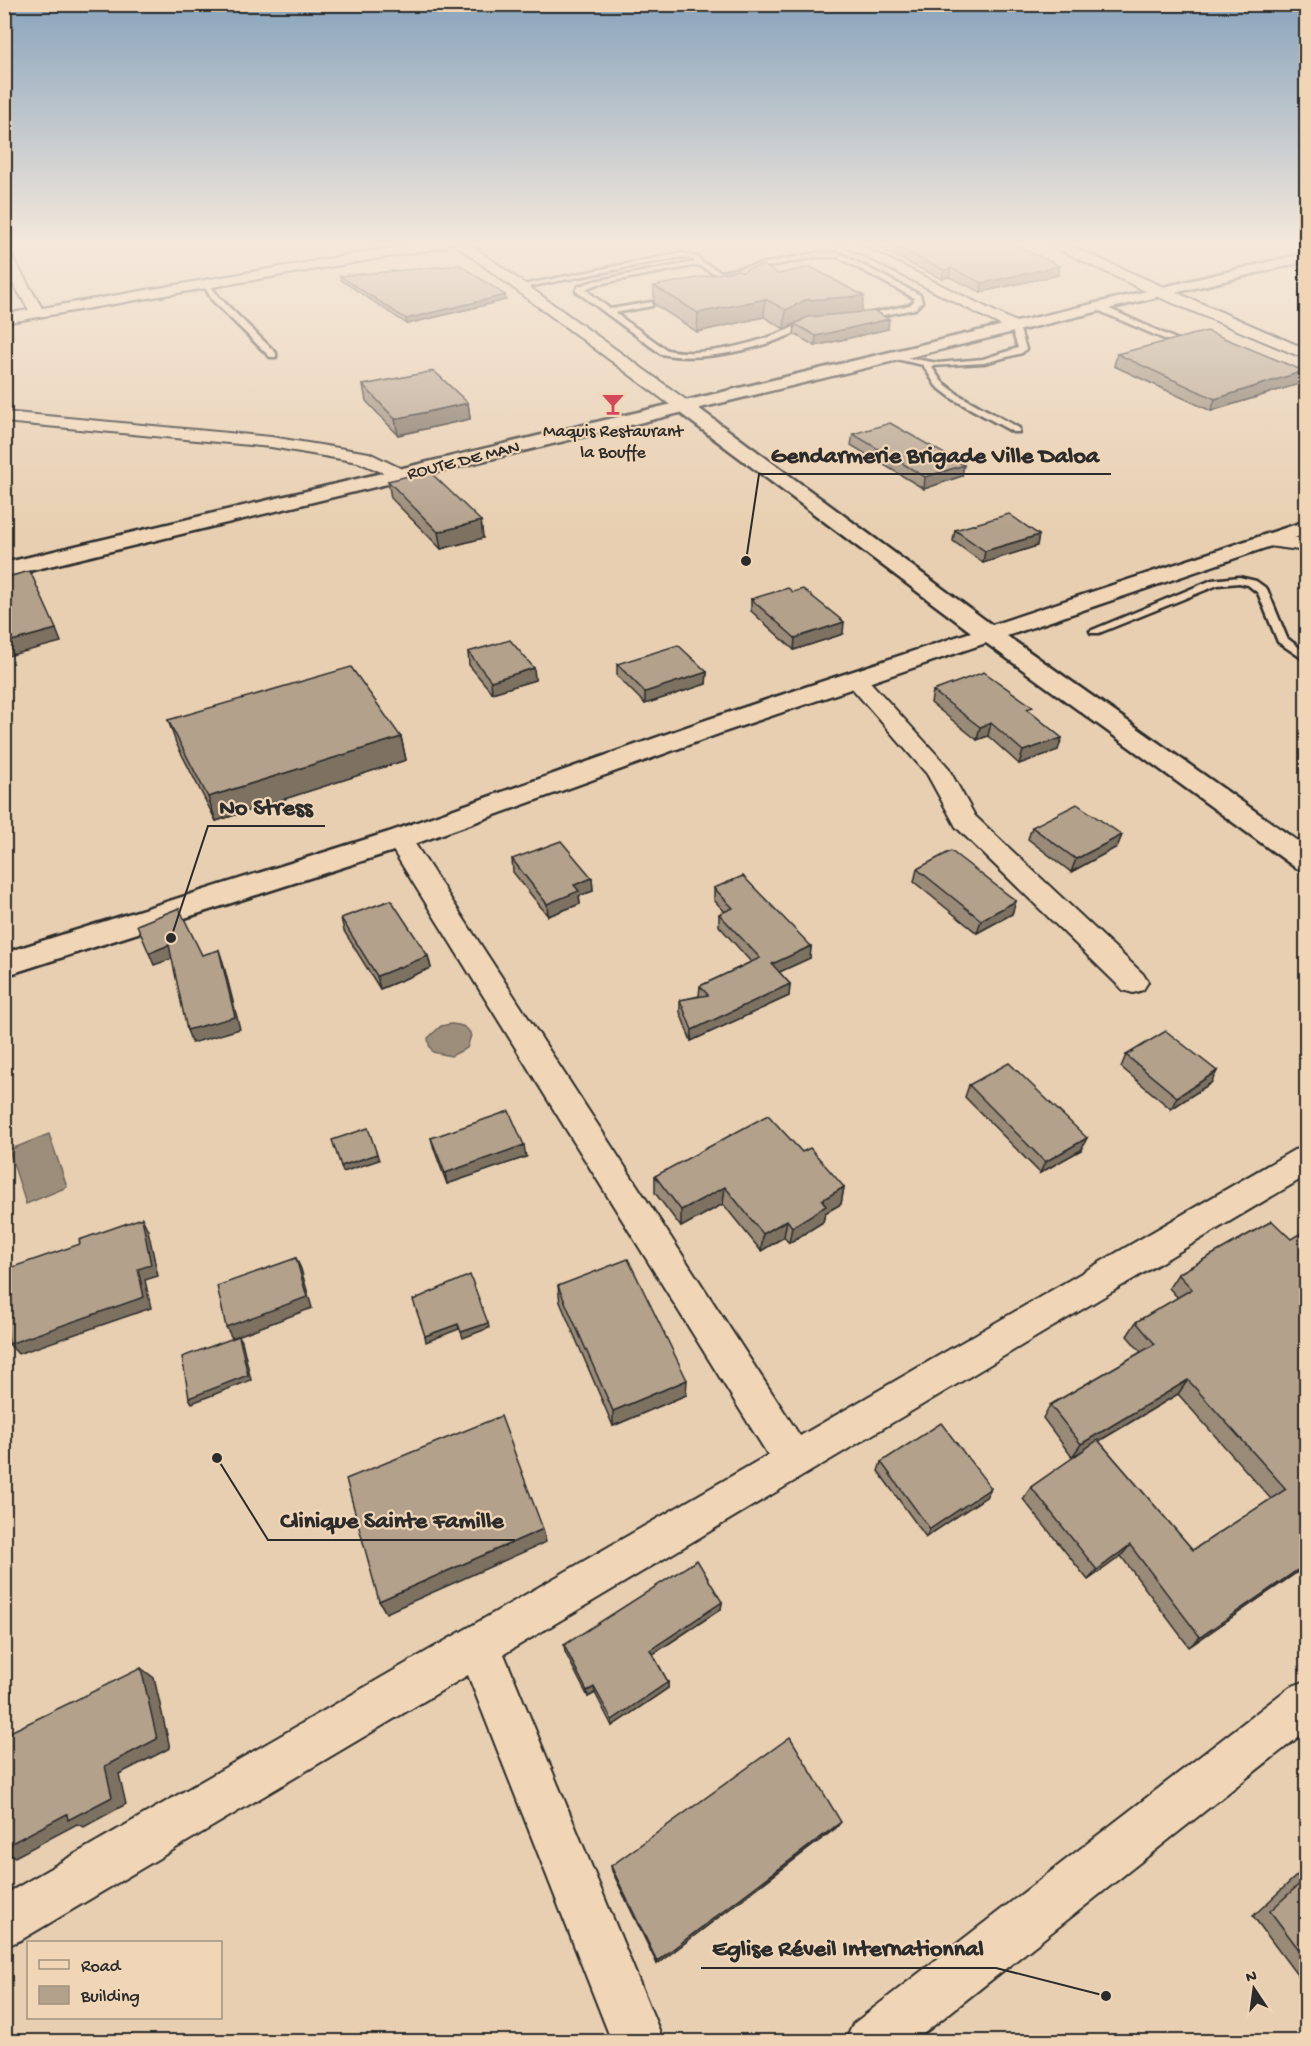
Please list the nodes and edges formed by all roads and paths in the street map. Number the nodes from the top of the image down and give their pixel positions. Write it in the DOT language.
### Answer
graph roads {
  1 [pos="256,338"];
  2 [pos="590,338"];
  3 [pos="645,338"];
  4 [pos="772,338"];
  5 [pos="968,338"];
  6 [pos="1019,338"];
  7 [pos="1170,338"];
  8 [pos="1269,338"];
  9 [pos="1174,340"];
  10 [pos="1306,354"];
  11 [pos="273,355"];
  12 [pos="891,357"];
  13 [pos="926,364"];
  14 [pos="683,406"];
  15 [pos="4,417"];
  16 [pos="1016,430"];
  17 [pos="400,475"];
  18 [pos="1306,527"];
  19 [pos="1269,541"];
  20 [pos="1306,545"];
  21 [pos="4,570"];
  22 [pos="1095,631"];
  23 [pos="989,634"];
  24 [pos="1306,658"];
  25 [pos="855,679"];
  26 [pos="399,839"];
  27 [pos="1306,861"];
  28 [pos="4,965"];
  29 [pos="1133,982"];
  30 [pos="1306,1160"];
  31 [pos="794,1461"];
  32 [pos="479,1646"];
  33 [pos="1306,1703"];
  34 [pos="4,1923"];
  35 [pos="638,2042"];
  36 [pos="871,2042"];
  1 -- 11 [label="lane"];
  2 -- 14 [label="street"];
  3 -- 4 [label="lane"];
  5 -- 12 [label="main road, ROUTE DE MAN"];
  6 -- 13 [label="lane"];
  7 -- 9 [label="lane"];
  8 -- 10 [label="street"];
  12 -- 13 [label="lane"];
  12 -- 14 [label="main road, ROUTE DE MAN"];
  13 -- 16 [label="lane"];
  14 -- 17 [label="main road, ROUTE DE MAN"];
  14 -- 23 [label="main road"];
  15 -- 17 [label="street"];
  17 -- 21 [label="main road, ROUTE DE MAN"];
  18 -- 19 [label="main road"];
  19 -- 20 [label="street"];
  19 -- 23 [label="main road"];
  22 -- 24 [label="lane"];
  23 -- 25 [label="main road"];
  23 -- 27 [label="main road"];
  25 -- 26 [label="main road"];
  25 -- 29 [label="street"];
  26 -- 28 [label="main road"];
  26 -- 31 [label="street"];
  30 -- 31 [label="street"];
  31 -- 32 [label="street"];
  32 -- 34 [label="street"];
  32 -- 35 [label="street"];
  33 -- 36 [label="street"];
}
